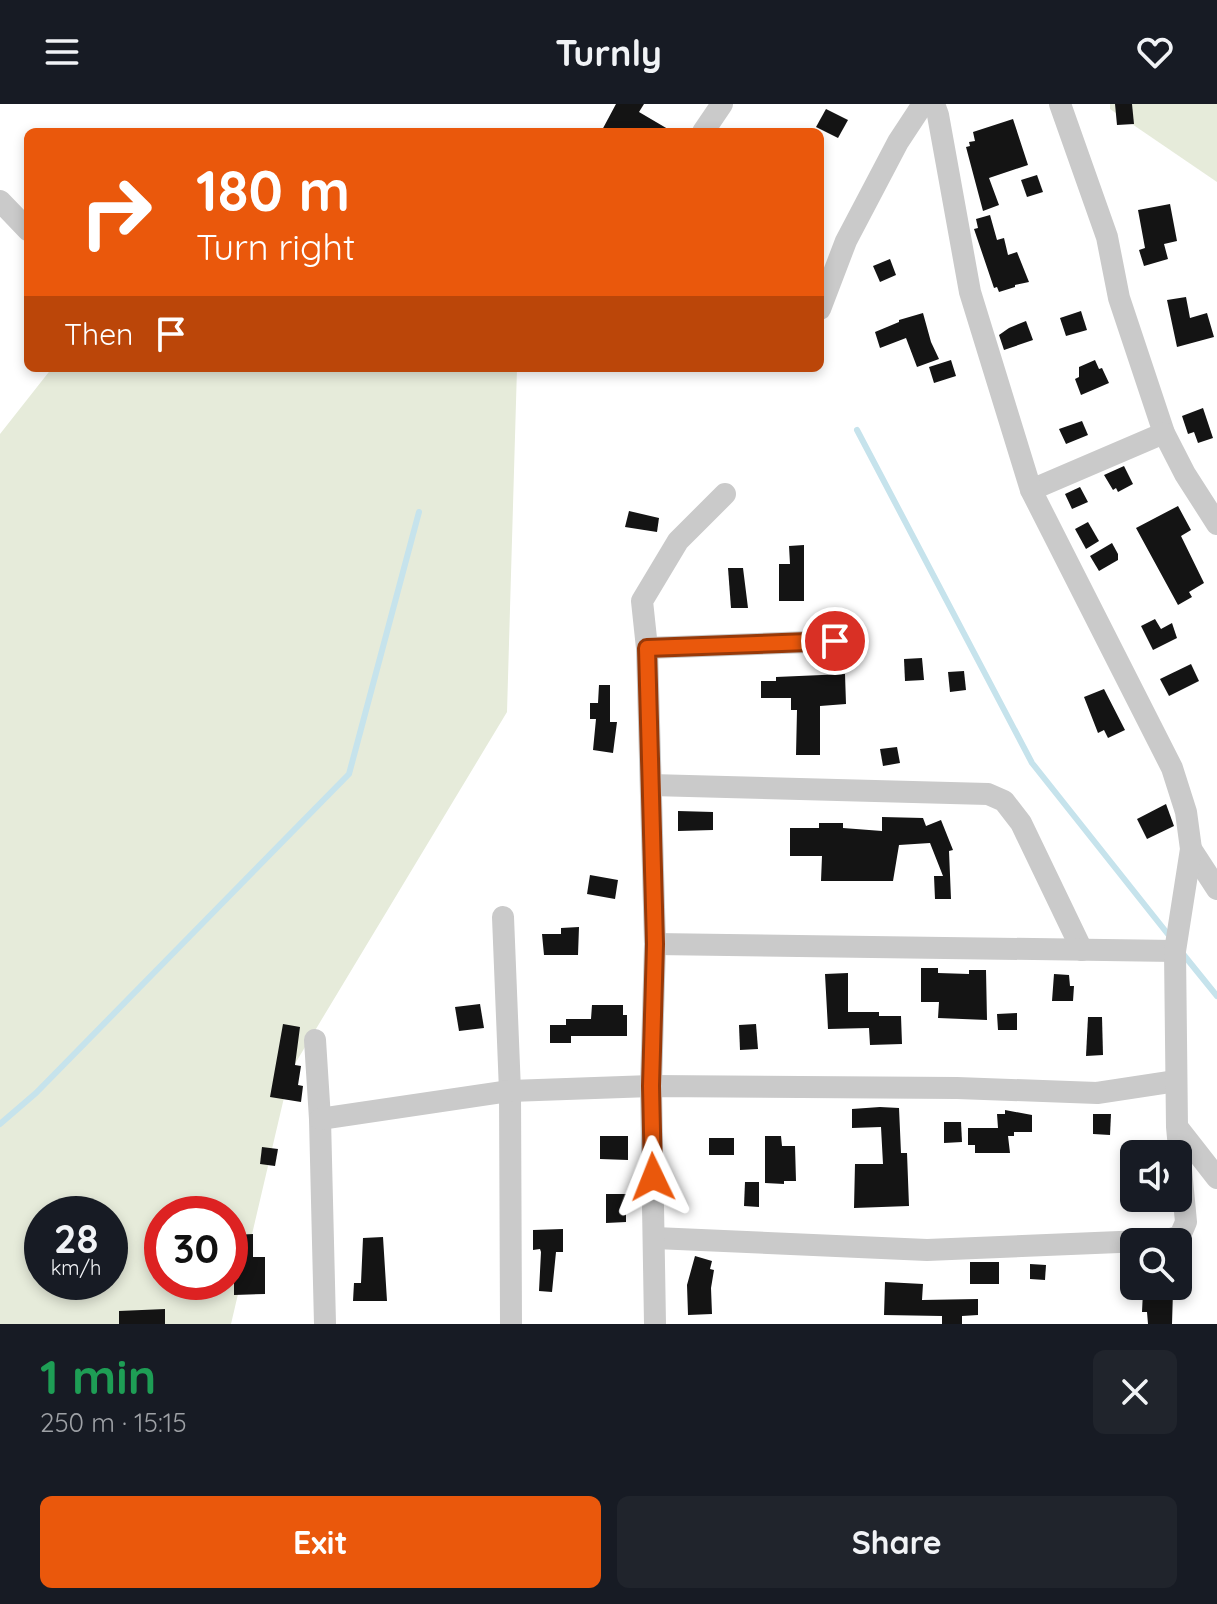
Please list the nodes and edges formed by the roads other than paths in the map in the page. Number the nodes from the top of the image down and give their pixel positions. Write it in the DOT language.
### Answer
graph roads {
  1 [pos="722,104"];
  2 [pos="923,104"];
  3 [pos="934,104"];
  4 [pos="1060,104"];
  5 [pos="706,128"];
  6 [pos="0,201"];
  7 [pos="24,226"];
  8 [pos="824,299"];
  9 [pos="1164,433"];
  10 [pos="1031,490"];
  11 [pos="725,494"];
  12 [pos="1217,524"];
  13 [pos="835,641"];
  14 [pos="647,648"];
  15 [pos="651,785"];
  16 [pos="1191,849"];
  17 [pos="1217,889"];
  18 [pos="503,917"];
  19 [pos="655,944"];
  20 [pos="1082,950"];
  21 [pos="1175,951"];
  22 [pos="315,1040"];
  23 [pos="1176,1081"];
  24 [pos="651,1086"];
  25 [pos="510,1091"];
  26 [pos="320,1119"];
  27 [pos="1177,1127"];
  28 [pos="1217,1178"];
  29 [pos="655,1238"];
  30 [pos="325,1324"];
  31 [pos="511,1324"];
  32 [pos="655,1324"];
  1 -- 5 [label="street"];
  2 -- 8 [label="street"];
  3 -- 10 [label="street"];
  4 -- 9 [label="street"];
  6 -- 7 [label="street"];
  9 -- 10 [label="street"];
  9 -- 12 [label="street"];
  10 -- 16 [label="street"];
  11 -- 14 [label="street"];
  13 -- 14 [label="street"];
  14 -- 15 [label="street"];
  15 -- 19 [label="street"];
  15 -- 20 [label="street"];
  16 -- 17 [label="street"];
  16 -- 21 [label="street"];
  18 -- 25 [label="street"];
  19 -- 20 [label="street"];
  19 -- 24 [label="street"];
  20 -- 21 [label="street"];
  21 -- 23 [label="street"];
  22 -- 26 [label="street"];
  23 -- 24 [label="street"];
  23 -- 27 [label="street"];
  24 -- 25 [label="street"];
  24 -- 29 [label="street"];
  25 -- 26 [label="street"];
  25 -- 31 [label="street"];
  26 -- 30 [label="street"];
  27 -- 28 [label="street"];
  27 -- 29 [label="street"];
  29 -- 32 [label="street"];
}
